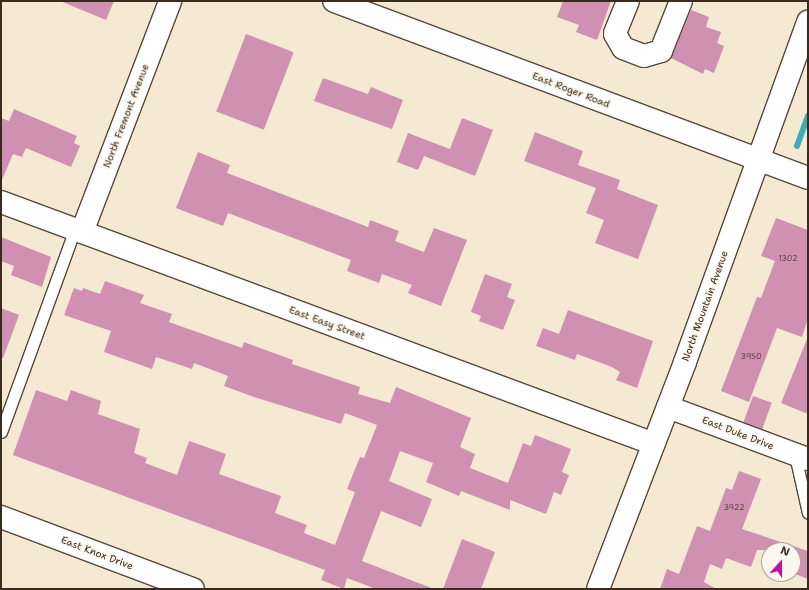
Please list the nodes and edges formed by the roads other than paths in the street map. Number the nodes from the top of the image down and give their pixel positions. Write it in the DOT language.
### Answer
graph roads {
  1 [pos="170,1"];
  2 [pos="334,1"];
  3 [pos="628,1"];
  4 [pos="680,1"];
  5 [pos="808,22"];
  6 [pos="758,160"];
  7 [pos="808,178"];
  8 [pos="1,202"];
  9 [pos="79,231"];
  10 [pos="668,407"];
  11 [pos="1,432"];
  12 [pos="654,444"];
  13 [pos="802,457"];
  14 [pos="808,514"];
  15 [pos="1,516"];
  16 [pos="193,589"];
  17 [pos="598,589"];
  1 -- 9 [label="street, North Fremont Avenue"];
  2 -- 6 [label="street, East Roger Road"];
  3 -- 4 [label="street"];
  5 -- 6 [label="street, North Mountain Avenue"];
  6 -- 7 [label="street, East Roger Road"];
  6 -- 10 [label="street, North Mountain Avenue"];
  8 -- 9 [label="street, East Easy Street"];
  9 -- 11 [label="lane"];
  9 -- 12 [label="street, East Easy Street"];
  10 -- 12 [label="street, North Mountain Avenue"];
  10 -- 13 [label="street, East Duke Drive"];
  12 -- 17 [label="street, North Mountain Avenue"];
  13 -- 14 [label="lane"];
  15 -- 16 [label="street, East Knox Drive"];
}
